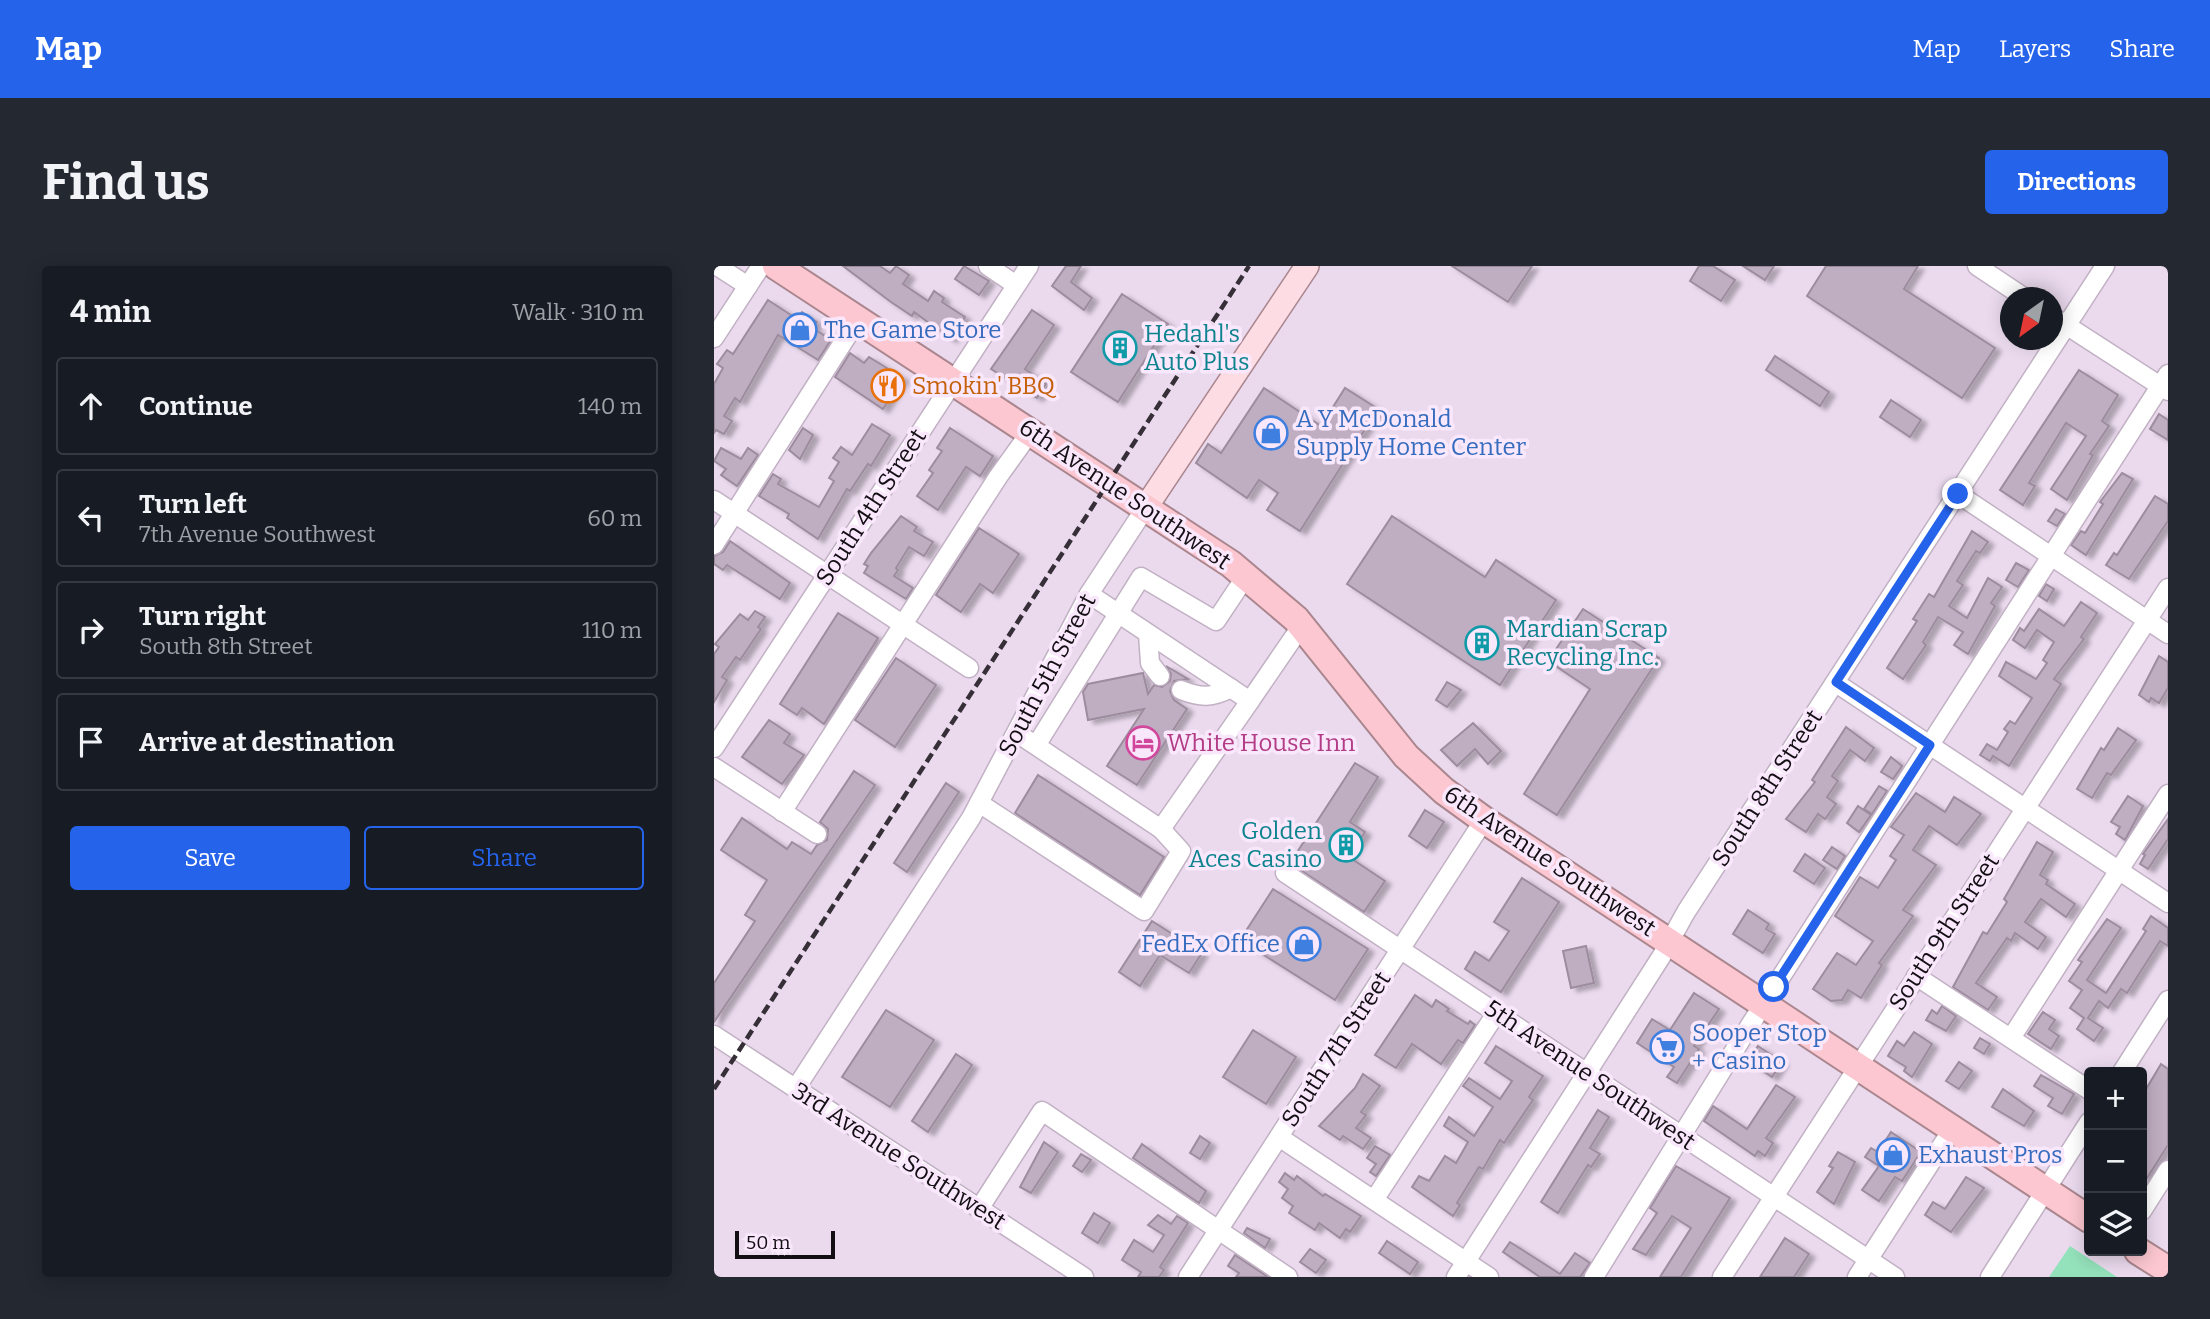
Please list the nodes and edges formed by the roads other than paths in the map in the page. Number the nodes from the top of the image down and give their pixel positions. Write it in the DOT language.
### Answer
graph roads {
  1 [pos="718,266"];
  2 [pos="761,266"];
  3 [pos="776,266"];
  4 [pos="988,266"];
  5 [pos="1028,266"];
  6 [pos="1307,266"];
  7 [pos="1977,266"];
  8 [pos="2105,266"];
  9 [pos="1016,285"];
  10 [pos="748,286"];
  11 [pos="2008,287"];
  12 [pos="2063,315"];
  13 [pos="858,319"];
  14 [pos="2063,322"];
  15 [pos="714,338"];
  16 [pos="2042,350"];
  17 [pos="954,380"];
  18 [pos="2165,384"];
  19 [pos="1031,431"];
  20 [pos="1958,494"];
  21 [pos="714,500"];
  22 [pos="1146,507"];
  23 [pos="735,514"];
  24 [pos="714,545"];
  25 [pos="2052,557"];
  26 [pos="828,574"];
  27 [pos="1246,576"];
  28 [pos="2168,588"];
  29 [pos="1089,594"];
  30 [pos="1117,613"];
  31 [pos="2147,620"];
  32 [pos="902,624"];
  33 [pos="1302,625"];
  34 [pos="1148,634"];
  35 [pos="2168,634"];
  36 [pos="968,668"];
  37 [pos="1160,676"];
  38 [pos="1836,682"];
  39 [pos="1231,688"];
  40 [pos="1181,690"];
  41 [pos="1250,701"];
  42 [pos="1015,733"];
  43 [pos="1037,744"];
  44 [pos="1930,745"];
  45 [pos="714,748"];
  46 [pos="714,767"];
  47 [pos="2168,794"];
  48 [pos="979,803"];
  49 [pos="2025,808"];
  50 [pos="782,812"];
  51 [pos="1484,821"];
  52 [pos="1161,829"];
  53 [pos="817,834"];
  54 [pos="2119,870"];
  55 [pos="1285,873"];
  56 [pos="2168,903"];
  57 [pos="1669,942"];
  58 [pos="1401,949"];
  59 [pos="1916,976"];
  60 [pos="2168,1000"];
  61 [pos="1764,1003"];
  62 [pos="1497,1012"];
  63 [pos="714,1035"];
  64 [pos="2011,1038"];
  65 [pos="1858,1065"];
  66 [pos="2125,1067"];
  67 [pos="1587,1073"];
  68 [pos="2084,1087"];
  69 [pos="796,1088"];
  70 [pos="1953,1128"];
  71 [pos="2084,1130"];
  72 [pos="1681,1135"];
  73 [pos="1279,1137"];
  74 [pos="2168,1170"];
  75 [pos="2046,1190"];
  76 [pos="1774,1196"];
  77 [pos="1374,1200"];
  78 [pos="2147,1203"];
  79 [pos="979,1209"];
  80 [pos="2084,1216"];
  81 [pos="1218,1231"];
  82 [pos="2146,1256"];
  83 [pos="1869,1259"];
  84 [pos="1461,1269"];
  85 [pos="2168,1270"];
  86 [pos="1084,1277"];
  87 [pos="1188,1277"];
  88 [pos="1288,1277"];
  89 [pos="1489,1277"];
  90 [pos="1594,1277"];
  91 [pos="1721,1277"];
  92 [pos="1857,1277"];
  93 [pos="1895,1277"];
  94 [pos="1990,1277"];
  1 -- 10 [label="street"];
  2 -- 10 [label="street"];
  3 -- 13 [label="highway, 6th Avenue Southwest"];
  4 -- 9 [label="street"];
  5 -- 9 [label="street, South 4th Street"];
  6 -- 22 [label="main road, South 5th Street"];
  7 -- 11 [label="street"];
  8 -- 12 [label="street, South 8th Street"];
  9 -- 17 [label="street, South 4th Street"];
  10 -- 15 [label="street"];
  13 -- 17 [label="highway, 6th Avenue Southwest"];
  13 -- 23 [label="street"];
  14 -- 18 [label="street"];
  16 -- 20 [label="street, South 8th Street"];
  17 -- 19 [label="highway, 6th Avenue Southwest"];
  17 -- 26 [label="street, South 4th Street"];
  18 -- 25 [label="street"];
  19 -- 22 [label="highway, 6th Avenue Southwest"];
  19 -- 32 [label="street"];
  20 -- 25 [label="street"];
  20 -- 38 [label="street, South 8th Street"];
  21 -- 23 [label="street"];
  22 -- 27 [label="highway, 6th Avenue Southwest"];
  22 -- 29 [label="street, South 5th Street"];
  23 -- 24 [label="street"];
  23 -- 26 [label="street"];
  25 -- 31 [label="street"];
  25 -- 44 [label="street"];
  26 -- 32 [label="street"];
  26 -- 45 [label="street, South 4th Street"];
  27 -- 30 [label="street"];
  27 -- 33 [label="highway, 6th Avenue Southwest"];
  28 -- 31 [label="street, South 9th Street"];
  29 -- 30 [label="street"];
  29 -- 42 [label="street, South 5th Street"];
  30 -- 34 [label="street"];
  30 -- 43 [label="street"];
  31 -- 35 [label="street"];
  31 -- 49 [label="street, South 9th Street"];
  32 -- 36 [label="street"];
  32 -- 50 [label="street"];
  33 -- 41 [label="street"];
  33 -- 51 [label="highway, 6th Avenue Southwest"];
  34 -- 37 [label="street"];
  34 -- 39 [label="street"];
  38 -- 44 [label="street"];
  38 -- 57 [label="street, South 8th Street"];
  39 -- 40 [label="street"];
  39 -- 41 [label="street"];
  41 -- 52 [label="street"];
  42 -- 43 [label="street"];
  42 -- 48 [label="street, South 5th Street"];
  43 -- 52 [label="street"];
  44 -- 49 [label="street"];
  44 -- 61 [label="street"];
  46 -- 50 [label="street"];
  47 -- 54 [label="street"];
  48 -- 52 [label="street"];
  48 -- 69 [label="street, South 5th Street"];
  49 -- 54 [label="street"];
  49 -- 59 [label="street, South 9th Street"];
  50 -- 53 [label="street"];
  51 -- 57 [label="highway, 6th Avenue Southwest"];
  51 -- 58 [label="street, South 7th Street"];
  54 -- 56 [label="street"];
  54 -- 64 [label="street"];
  55 -- 58 [label="street, 5th Avenue Southwest"];
  57 -- 61 [label="highway, 6th Avenue Southwest"];
  57 -- 67 [label="street, South 8th Street"];
  58 -- 62 [label="street, 5th Avenue Southwest"];
  58 -- 73 [label="street, South 7th Street"];
  59 -- 64 [label="street"];
  59 -- 65 [label="street, South 9th Street"];
  60 -- 66 [label="street"];
  61 -- 65 [label="highway, 6th Avenue Southwest"];
  61 -- 72 [label="street"];
  62 -- 67 [label="street, 5th Avenue Southwest"];
  62 -- 77 [label="street"];
  63 -- 69 [label="street, 3rd Avenue Southwest"];
  64 -- 68 [label="street"];
  65 -- 70 [label="highway, 6th Avenue Southwest"];
  65 -- 76 [label="street, South 9th Street"];
  67 -- 72 [label="street, 5th Avenue Southwest"];
  67 -- 84 [label="street, South 8th Street"];
  69 -- 79 [label="street, 3rd Avenue Southwest"];
  70 -- 75 [label="highway, 6th Avenue Southwest"];
  70 -- 83 [label="street"];
  71 -- 75 [label="street"];
  72 -- 76 [label="street, 5th Avenue Southwest"];
  72 -- 90 [label="street"];
  73 -- 77 [label="street"];
  73 -- 81 [label="street, South 7th Street"];
  74 -- 78 [label="street"];
  75 -- 80 [label="highway, 6th Avenue Southwest"];
  75 -- 94 [label="street"];
  76 -- 83 [label="street, 5th Avenue Southwest"];
  76 -- 91 [label="street, South 9th Street"];
  77 -- 84 [label="street"];
  79 -- 81 [label="street"];
  79 -- 86 [label="street, 3rd Avenue Southwest"];
  81 -- 87 [label="street, South 7th Street"];
  81 -- 88 [label="street"];
  82 -- 85 [label="highway"];
  83 -- 92 [label="street"];
  83 -- 93 [label="street, 5th Avenue Southwest"];
  84 -- 89 [label="street"];
}
